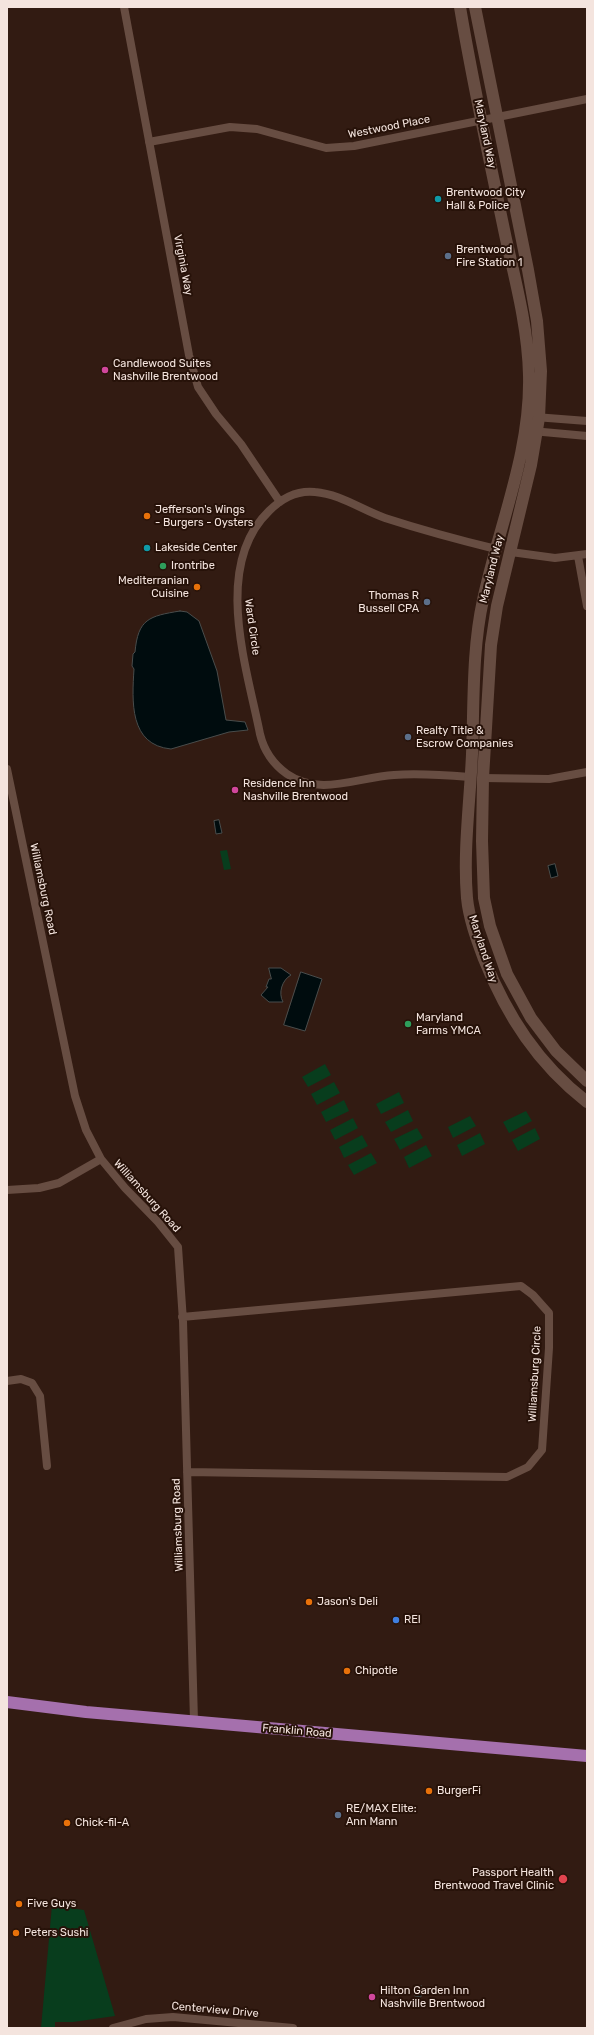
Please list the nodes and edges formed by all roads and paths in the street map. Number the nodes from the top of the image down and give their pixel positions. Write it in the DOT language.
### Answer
graph roads {
  1 [pos="124,7"];
  2 [pos="460,7"];
  3 [pos="475,7"];
  4 [pos="587,99"];
  5 [pos="496,118"];
  6 [pos="482,120"];
  7 [pos="148,142"];
  8 [pos="506,236"];
  9 [pos="523,246"];
  10 [pos="534,417"];
  11 [pos="587,421"];
  12 [pos="530,431"];
  13 [pos="587,436"];
  14 [pos="280,502"];
  15 [pos="496,549"];
  16 [pos="511,552"];
  17 [pos="587,554"];
  18 [pos="578,556"];
  19 [pos="587,606"];
  20 [pos="7,769"];
  21 [pos="587,772"];
  22 [pos="471,777"];
  23 [pos="483,778"];
  24 [pos="9,791"];
  25 [pos="484,898"];
  26 [pos="467,900"];
  27 [pos="544,1035"];
  28 [pos="530,1045"];
  29 [pos="587,1081"];
  30 [pos="585,1095"];
  31 [pos="101,1160"];
  32 [pos="7,1190"];
  33 [pos="182,1317"];
  34 [pos="7,1381"];
  35 [pos="47,1466"];
  36 [pos="188,1472"];
  37 [pos="7,1702"];
  38 [pos="194,1721"];
  39 [pos="587,1756"];
  40 [pos="113,2028"];
  41 [pos="293,2028"];
  1 -- 7 [label="street, Virginia Way"];
  2 -- 6 [label="main road, Maryland Way"];
  3 -- 5 [label="main road, Maryland Way"];
  4 -- 5 [label="street, Westwood Place"];
  5 -- 6 [label="street, Westwood Place"];
  5 -- 9 [label="main road, Maryland Way"];
  6 -- 7 [label="street, Westwood Place"];
  6 -- 8 [label="main road, Maryland Way"];
  7 -- 14 [label="street, Virginia Way"];
  8 -- 9 [label="main road"];
  8 -- 10 [label="main road, Maryland Way"];
  9 -- 10 [label="main road, Maryland Way"];
  10 -- 11 [label="street"];
  10 -- 12 [label="main road, Maryland Way"];
  12 -- 13 [label="street"];
  12 -- 15 [label="main road, Maryland Way"];
  12 -- 16 [label="main road, Maryland Way"];
  14 -- 15 [label="street, Ward Circle"];
  14 -- 22 [label="street, Ward Circle"];
  15 -- 16 [label="main road"];
  15 -- 22 [label="main road, Maryland Way"];
  16 -- 18 [label="street"];
  16 -- 23 [label="main road, Maryland Way"];
  17 -- 18 [label="street"];
  18 -- 19 [label="street"];
  20 -- 24 [label="street, Williamsburg Road"];
  21 -- 23 [label="street"];
  22 -- 23 [label="main road"];
  22 -- 26 [label="main road, Maryland Way"];
  23 -- 25 [label="main road, Maryland Way"];
  24 -- 31 [label="street, Williamsburg Road"];
  25 -- 26 [label="main road"];
  25 -- 27 [label="main road, Maryland Way"];
  26 -- 28 [label="main road, Maryland Way"];
  27 -- 28 [label="main road"];
  27 -- 29 [label="main road, Maryland Way"];
  28 -- 30 [label="main road, Maryland Way"];
  31 -- 32 [label="street"];
  31 -- 33 [label="street, Williamsburg Road"];
  33 -- 36 [label="street, Williamsburg Road"];
  33 -- 36 [label="street, Williamsburg Circle"];
  34 -- 35 [label="street"];
  36 -- 38 [label="street, Williamsburg Road"];
  37 -- 38 [label="main road, Franklin Road"];
  38 -- 39 [label="main road, Franklin Road"];
  40 -- 41 [label="street, Centerview Drive"];
}
